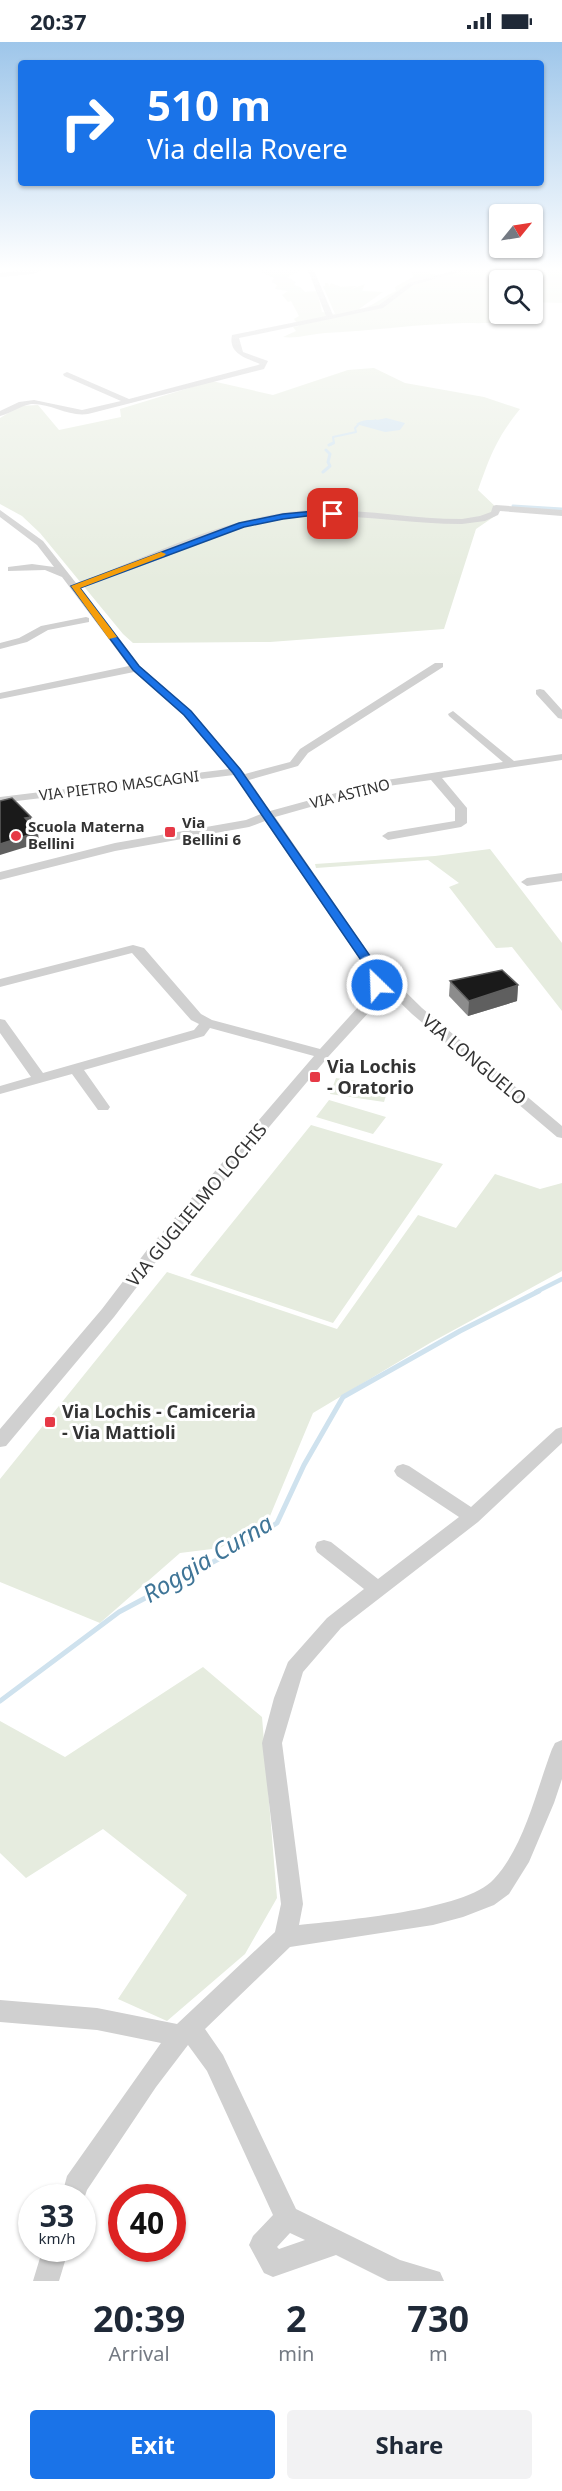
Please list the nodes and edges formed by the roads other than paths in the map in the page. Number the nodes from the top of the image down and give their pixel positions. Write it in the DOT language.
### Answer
graph roads {
  1 [pos="239,372"];
  2 [pos="68,374"];
  3 [pos="127,401"];
  4 [pos="0,414"];
  5 [pos="0,513"];
  6 [pos="562,513"];
  7 [pos="36,551"];
  8 [pos="48,568"];
  9 [pos="11,569"];
  10 [pos="0,574"];
  11 [pos="66,578"];
  12 [pos="75,586"];
  13 [pos="84,599"];
  14 [pos="86,620"];
  15 [pos="0,646"];
  16 [pos="439,665"];
  17 [pos="136,668"];
  18 [pos="0,680"];
  19 [pos="540,692"];
  20 [pos="12,694"];
  21 [pos="0,696"];
  22 [pos="453,714"];
  23 [pos="562,716"];
  24 [pos="562,757"];
  25 [pos="511,764"];
  26 [pos="239,775"];
  27 [pos="434,776"];
  28 [pos="0,800"];
  29 [pos="268,816"];
  30 [pos="388,836"];
  31 [pos="0,876"];
  32 [pos="562,877"];
  33 [pos="527,882"];
  34 [pos="369,963"];
  35 [pos="0,983"];
  36 [pos="365,1008"];
  37 [pos="417,1011"];
  38 [pos="0,1023"];
  39 [pos="207,1023"];
  40 [pos="323,1054"];
  41 [pos="75,1068"];
  42 [pos="39,1078"];
  43 [pos="0,1090"];
  44 [pos="103,1107"];
  45 [pos="562,1134"];
  46 [pos="562,1433"];
  47 [pos="0,1441"];
  48 [pos="403,1471"];
  49 [pos="472,1517"];
  50 [pos="324,1547"];
  51 [pos="377,1590"];
  52 [pos="562,1749"];
  53 [pos="285,1937"];
  54 [pos="0,2011"];
  55 [pos="185,2032"];
  56 [pos="77,2184"];
  57 [pos="286,2218"];
  58 [pos="337,2242"];
  59 [pos="52,2262"];
  60 [pos="46,2281"];
  61 [pos="431,2281"];
  1 -- 3 [label="street"];
  2 -- 3 [label="street"];
  3 -- 4 [label="street"];
  5 -- 7 [label="street, VIA LONGUELO"];
  6 -- 12 [label="street"];
  7 -- 8 [label="street, VIA LONGUELO"];
  7 -- 9 [label="street"];
  7 -- 11 [label="street, VIA LONGUELO"];
  8 -- 9 [label="street"];
  8 -- 11 [label="street"];
  8 -- 13 [label="street, VIA LONGUELO"];
  9 -- 10 [label="street"];
  11 -- 12 [label="street, VIA LONGUELO"];
  12 -- 13 [label="street, VIA LONGUELO"];
  13 -- 17 [label="street, VIA LONGUELO"];
  14 -- 15 [label="street"];
  16 -- 26 [label="street"];
  17 -- 20 [label="street"];
  17 -- 26 [label="street, VIA LONGUELO"];
  18 -- 20 [label="street"];
  19 -- 23 [label="street"];
  20 -- 21 [label="street"];
  22 -- 25 [label="street"];
  24 -- 25 [label="street, VIA ASTINO"];
  25 -- 27 [label="street, VIA ASTINO"];
  26 -- 28 [label="street, VIA PIETRO MASCAGNI"];
  26 -- 29 [label="street, VIA LONGUELO"];
  27 -- 29 [label="street, VIA ASTINO"];
  27 -- 30 [label="street"];
  29 -- 31 [label="street, VIA ASTINO"];
  29 -- 34 [label="street, VIA LONGUELO"];
  32 -- 33 [label="street"];
  34 -- 36 [label="street, VIA GUGLIELMO LOCHIS"];
  34 -- 37 [label="street, VIA LONGUELO"];
  35 -- 39 [label="street"];
  36 -- 37 [label="street"];
  36 -- 40 [label="street, VIA GUGLIELMO LOCHIS"];
  37 -- 45 [label="street, VIA LONGUELO"];
  38 -- 42 [label="street"];
  39 -- 40 [label="street"];
  39 -- 41 [label="street"];
  40 -- 47 [label="street, VIA GUGLIELMO LOCHIS"];
  41 -- 42 [label="street"];
  41 -- 44 [label="street"];
  42 -- 43 [label="street"];
  46 -- 49 [label="street"];
  48 -- 49 [label="street"];
  49 -- 51 [label="street"];
  50 -- 51 [label="street"];
  51 -- 53 [label="street"];
  52 -- 53 [label="street"];
  53 -- 55 [label="street"];
  54 -- 55 [label="street"];
  55 -- 56 [label="street"];
  55 -- 57 [label="street"];
  57 -- 58 [label="street"];
  57 -- 58 [label="street"];
  58 -- 61 [label="street"];
  59 -- 60 [label="street"];
}
